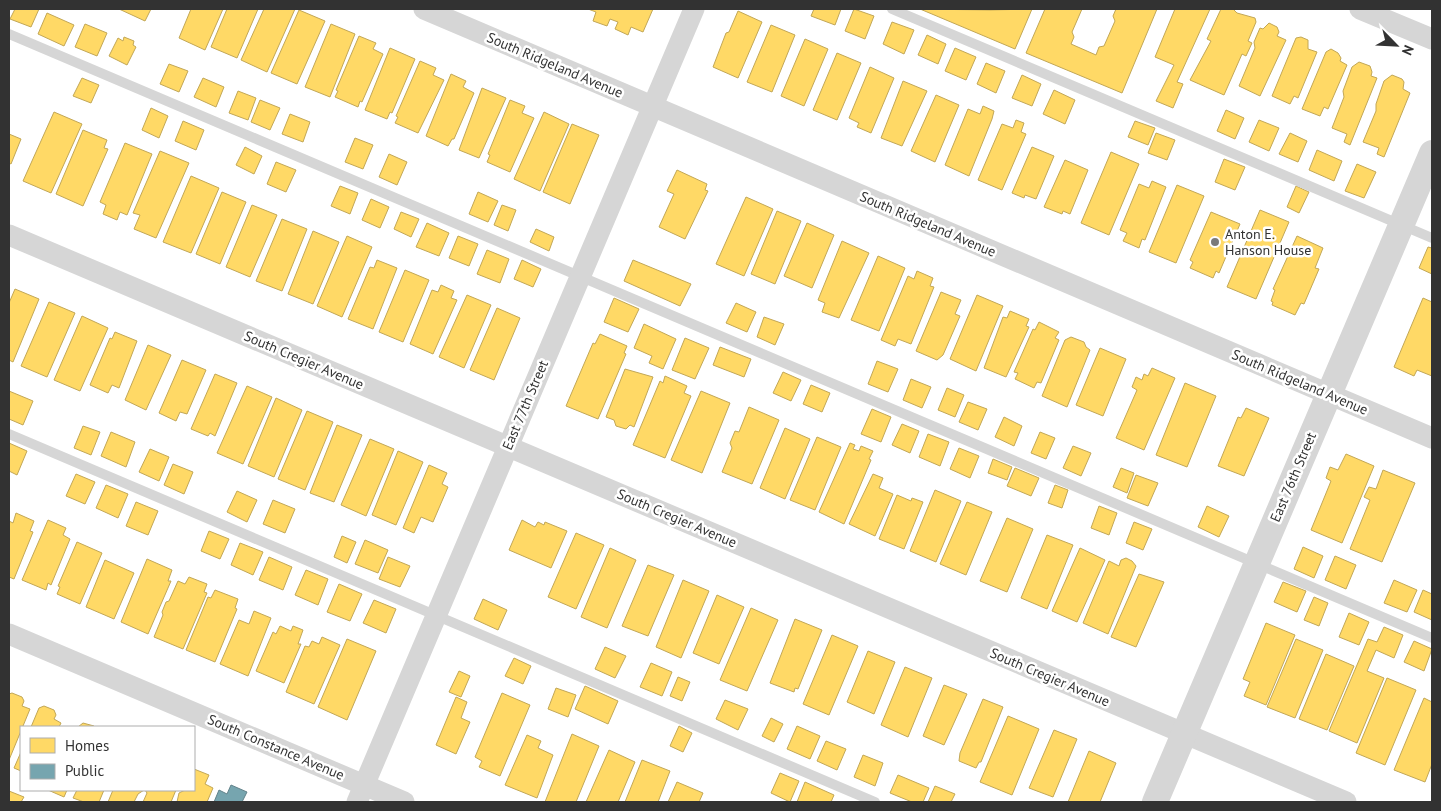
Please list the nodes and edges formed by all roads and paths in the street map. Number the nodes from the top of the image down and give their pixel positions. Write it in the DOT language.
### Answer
graph roads {
  1 [pos="424,9"];
  2 [pos="694,9"];
  3 [pos="892,9"];
  4 [pos="1360,9"];
  5 [pos="9,34"];
  6 [pos="1432,39"];
  7 [pos="653,106"];
  8 [pos="1432,153"];
  9 [pos="1401,225"];
  10 [pos="9,235"];
  11 [pos="1432,238"];
  12 [pos="580,276"];
  13 [pos="1329,394"];
  14 [pos="9,434"];
  15 [pos="1432,438"];
  16 [pos="508,446"];
  17 [pos="1257,563"];
  18 [pos="436,616"];
  19 [pos="9,634"];
  20 [pos="1432,638"];
  21 [pos="1184,734"];
  22 [pos="360,794"];
  23 [pos="404,802"];
  24 [pos="875,802"];
  25 [pos="1155,802"];
  26 [pos="1346,802"];
  1 -- 7 [label="street, South Ridgeland Avenue"];
  2 -- 7 [label="street, East 77th Street"];
  3 -- 9 [label="lane"];
  4 -- 6 [label="street"];
  5 -- 12 [label="lane"];
  7 -- 12 [label="street, East 77th Street"];
  7 -- 13 [label="street, South Ridgeland Avenue"];
  8 -- 9 [label="street, East 76th Street"];
  9 -- 11 [label="lane"];
  9 -- 13 [label="street, East 76th Street"];
  10 -- 16 [label="street, South Cregier Avenue"];
  12 -- 16 [label="street, East 77th Street"];
  12 -- 17 [label="lane"];
  13 -- 15 [label="street, South Ridgeland Avenue"];
  13 -- 17 [label="street, East 76th Street"];
  14 -- 18 [label="lane"];
  16 -- 18 [label="street, East 77th Street"];
  16 -- 21 [label="street, South Cregier Avenue"];
  17 -- 20 [label="lane"];
  17 -- 21 [label="street, East 76th Street"];
  18 -- 22 [label="street, East 77th Street"];
  18 -- 24 [label="lane"];
  19 -- 22 [label="street, South Constance Avenue"];
  21 -- 25 [label="street, East 76th Street"];
  21 -- 26 [label="street, South Cregier Avenue"];
  22 -- 23 [label="street, South Constance Avenue"];
}
